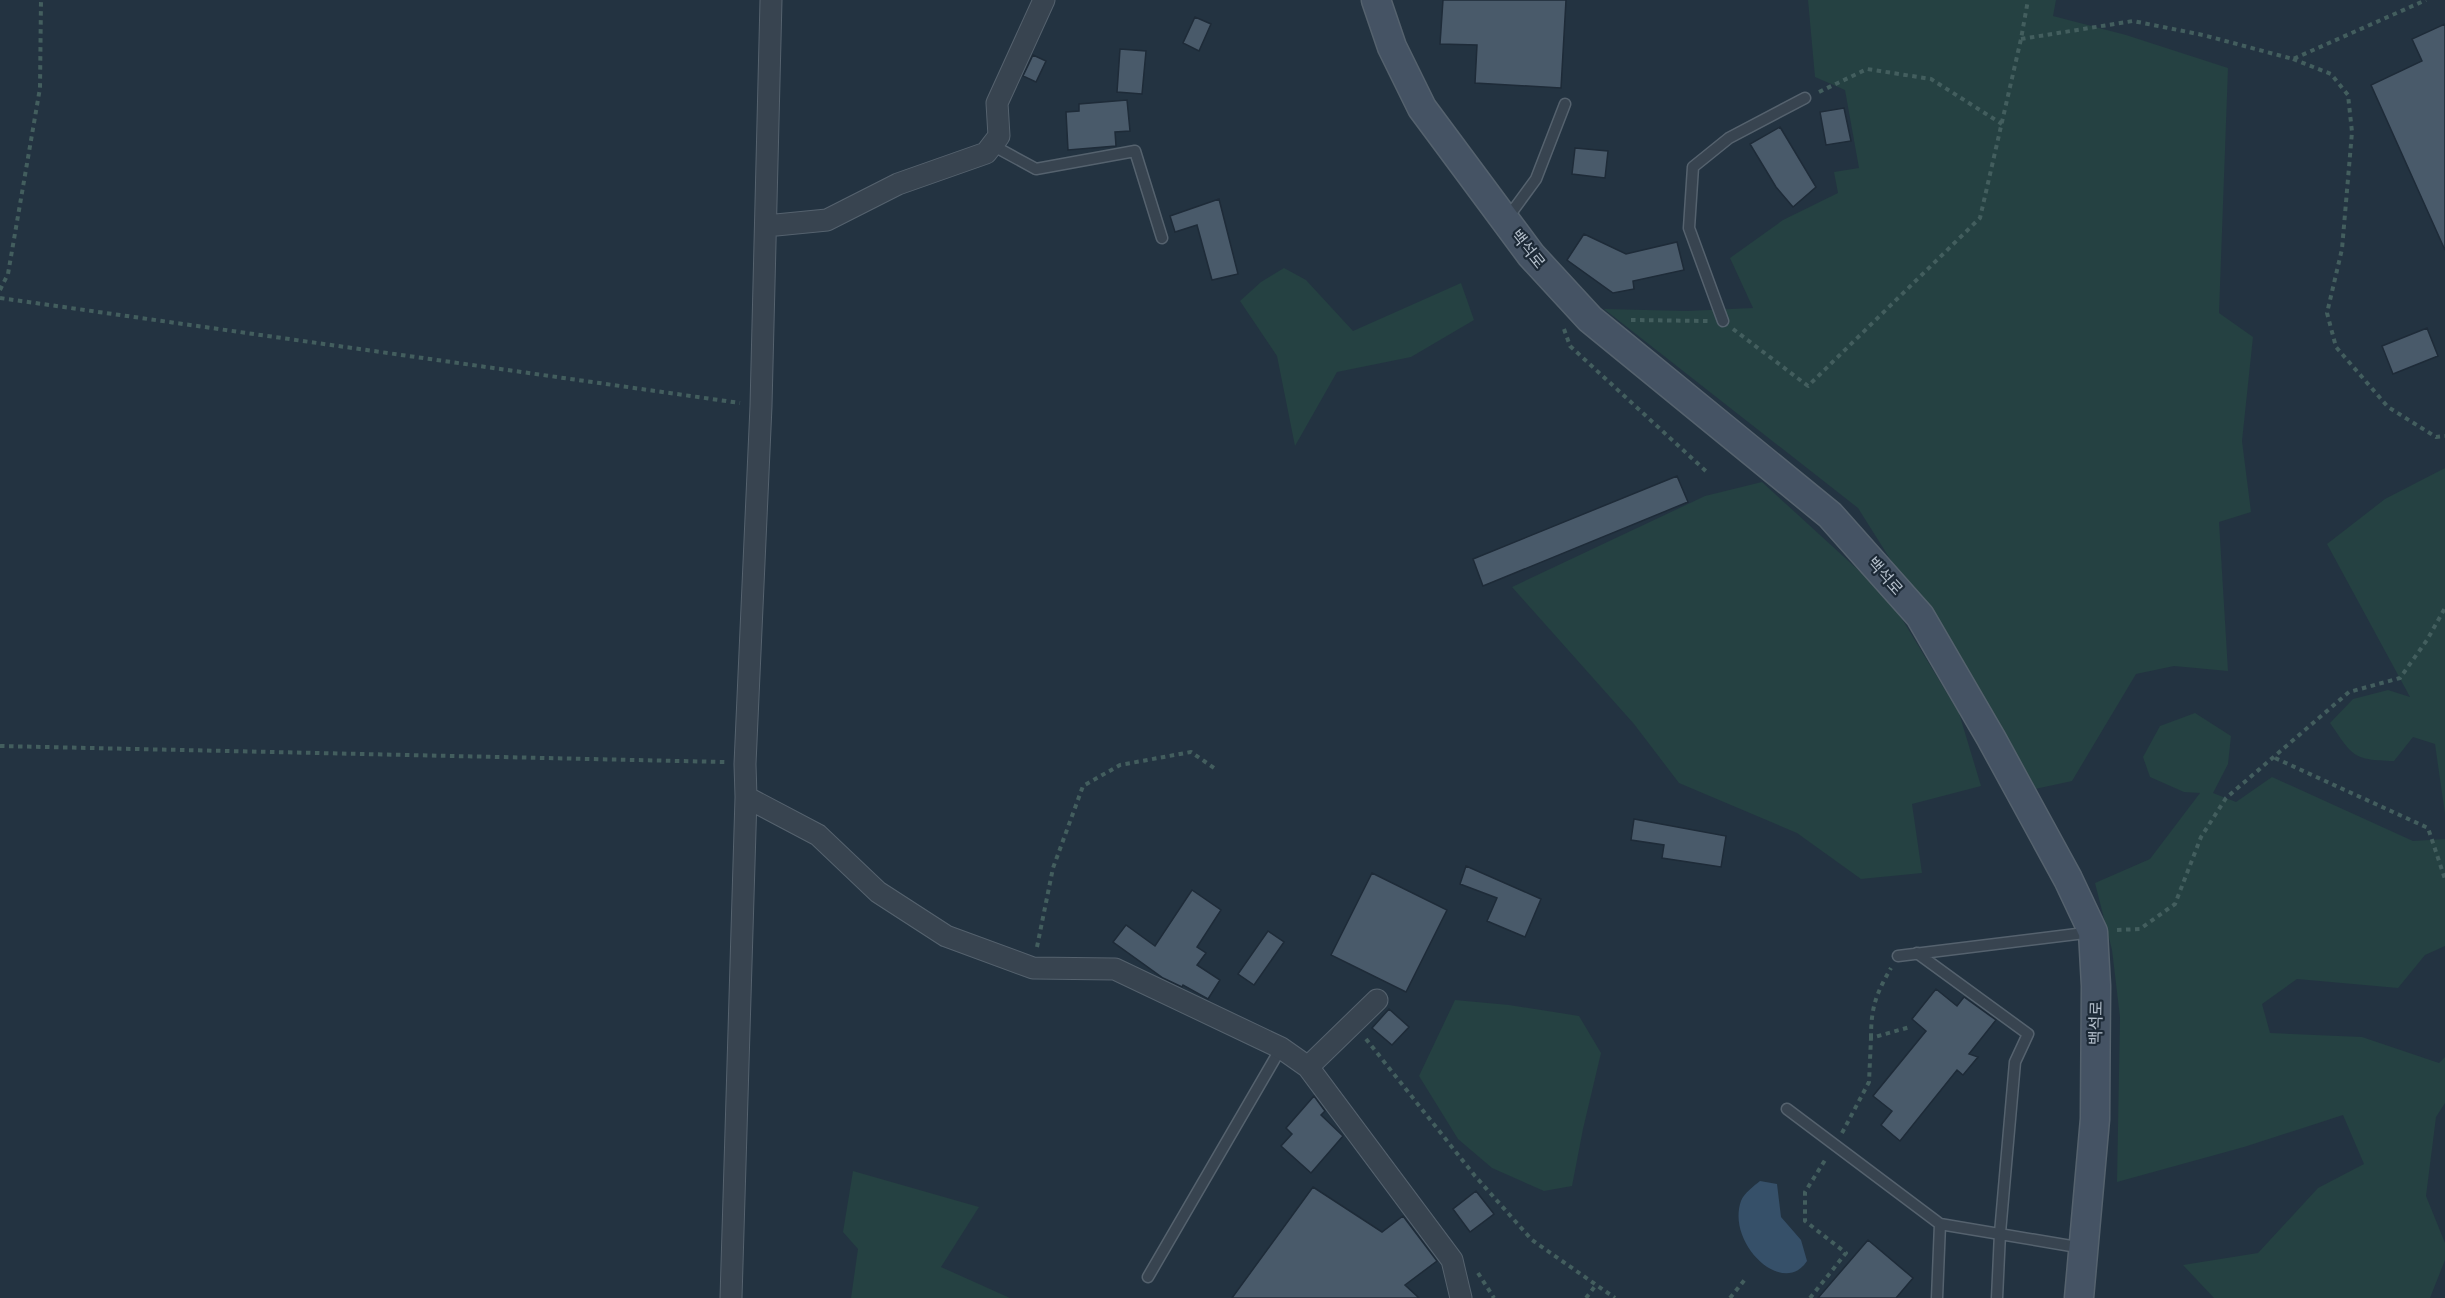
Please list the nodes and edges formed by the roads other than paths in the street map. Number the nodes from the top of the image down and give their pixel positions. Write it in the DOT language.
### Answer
graph roads {
  1 [pos="771,0"];
  2 [pos="1044,0"];
  3 [pos="1376,0"];
  4 [pos="1805,98"];
  5 [pos="1565,104"];
  6 [pos="992,145"];
  7 [pos="1506,220"];
  8 [pos="766,226"];
  9 [pos="1162,238"];
  10 [pos="1723,321"];
  11 [pos="746,797"];
  12 [pos="2093,932"];
  13 [pos="1917,953"];
  14 [pos="1898,956"];
  15 [pos="1377,1000"];
  16 [pos="1281,1048"];
  17 [pos="1308,1067"];
  18 [pos="1787,1108"];
  19 [pos="1940,1224"];
  20 [pos="2000,1233"];
  21 [pos="2084,1248"];
  22 [pos="1148,1277"];
  23 [pos="731,1298"];
  24 [pos="1461,1298"];
  25 [pos="1937,1298"];
  26 [pos="1997,1298"];
  27 [pos="2079,1298"];
  1 -- 8 [label="street"];
  2 -- 6 [label="street"];
  3 -- 7 [label="street, 백석로"];
  4 -- 10 [label="lane"];
  5 -- 7 [label="lane"];
  6 -- 8 [label="street"];
  6 -- 9 [label="lane"];
  7 -- 12 [label="street, 백석로"];
  8 -- 11 [label="street"];
  11 -- 16 [label="street"];
  11 -- 23 [label="street"];
  12 -- 13 [label="lane"];
  12 -- 21 [label="street, 백석로"];
  13 -- 14 [label="lane"];
  13 -- 20 [label="lane"];
  15 -- 17 [label="street"];
  16 -- 17 [label="street"];
  16 -- 22 [label="lane"];
  17 -- 24 [label="street"];
  18 -- 19 [label="lane"];
  19 -- 20 [label="lane"];
  19 -- 25 [label="lane"];
  20 -- 21 [label="lane"];
  20 -- 26 [label="lane"];
  21 -- 27 [label="street, 백석로"];
}
